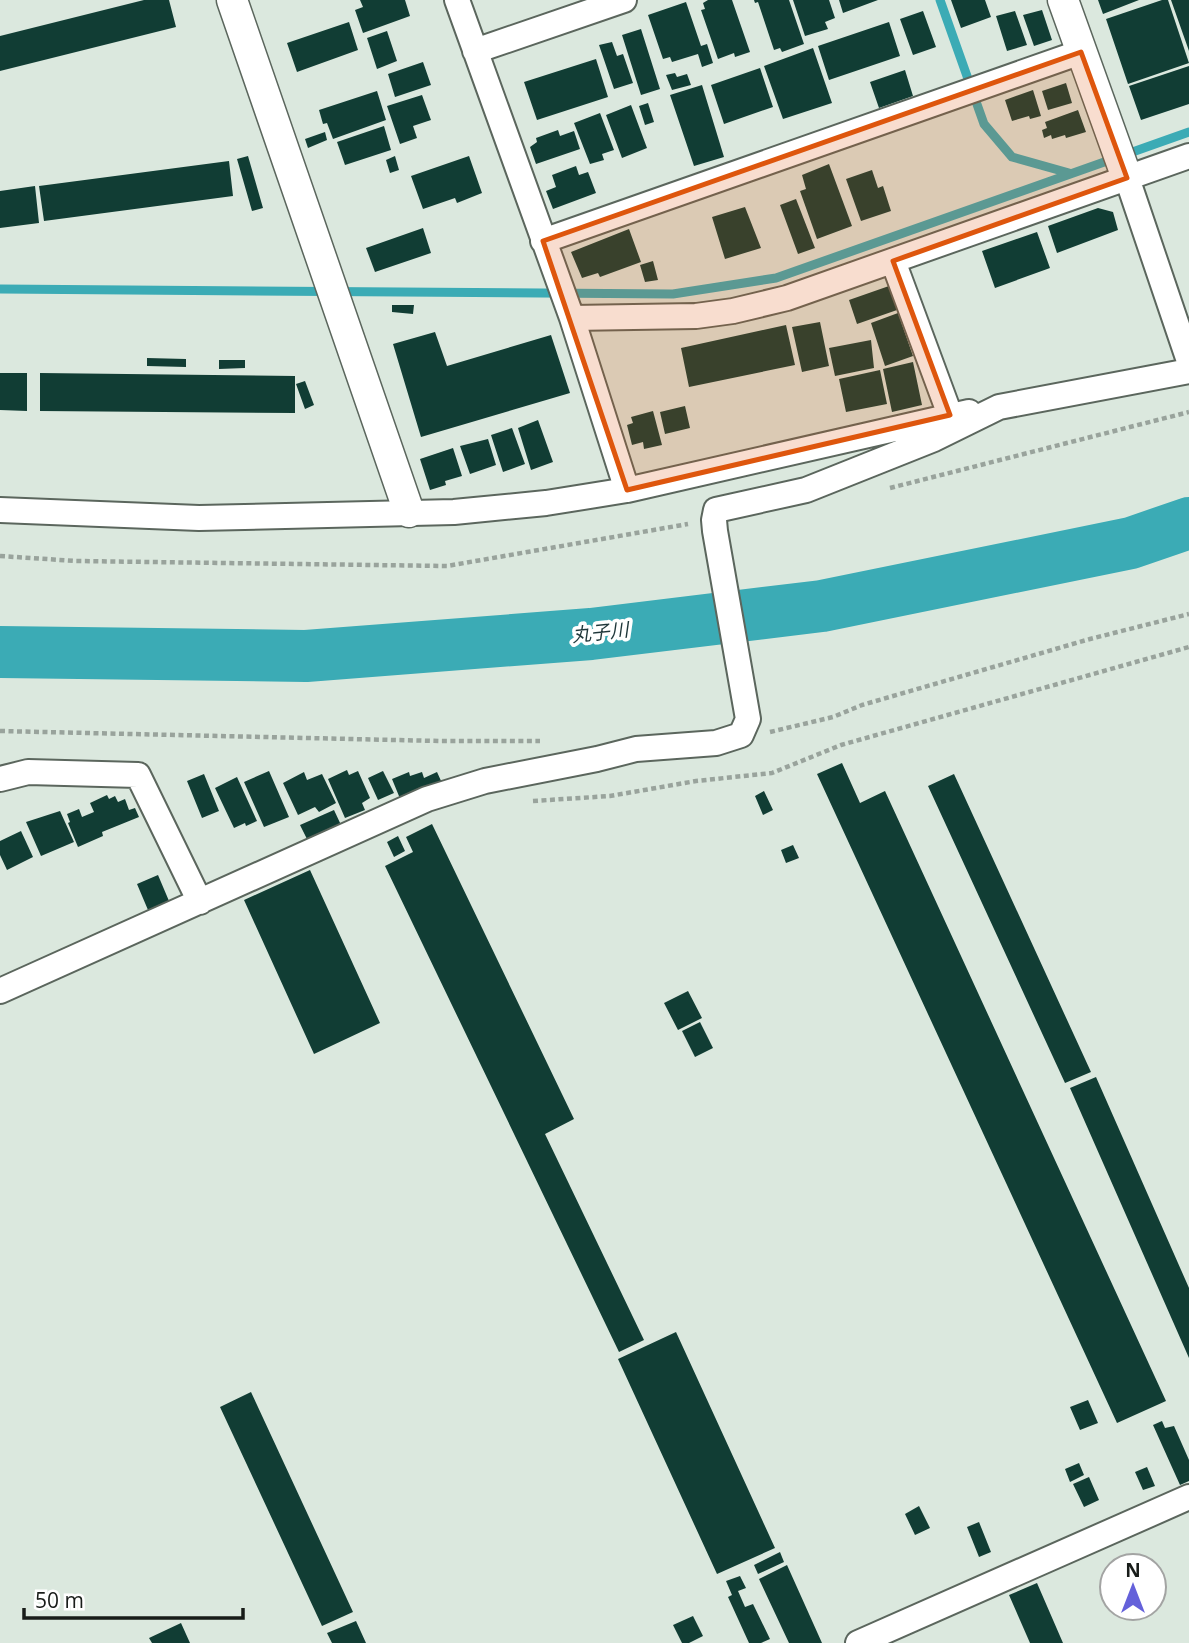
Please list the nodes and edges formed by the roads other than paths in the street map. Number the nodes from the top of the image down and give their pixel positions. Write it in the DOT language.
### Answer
graph roads {
  1 [pos="232,0"];
  2 [pos="457,0"];
  3 [pos="624,0"];
  4 [pos="1063,0"];
  5 [pos="475,51"];
  6 [pos="1081,52"];
  7 [pos="1189,156"];
  8 [pos="1127,178"];
  9 [pos="543,241"];
  10 [pos="893,261"];
  11 [pos="572,318"];
  12 [pos="1189,361"];
  13 [pos="1189,371"];
  14 [pos="999,407"];
  15 [pos="950,415"];
  16 [pos="627,490"];
  17 [pos="0,510"];
  18 [pos="410,512"];
  19 [pos="0,779"];
  20 [pos="200,902"];
  21 [pos="0,991"];
  22 [pos="1189,1497"];
  23 [pos="858,1643"];
  1 -- 18 [label="street"];
  2 -- 5 [label="street"];
  3 -- 5 [label="street"];
  4 -- 6 [label="street"];
  5 -- 9 [label="street"];
  6 -- 8 [label="street"];
  6 -- 9 [label="street"];
  7 -- 8 [label="street"];
  8 -- 10 [label="street"];
  8 -- 12 [label="street"];
  9 -- 11 [label="street"];
  10 -- 11 [label="street"];
  10 -- 15 [label="street"];
  11 -- 16 [label="street"];
  13 -- 14 [label="street"];
  14 -- 15 [label="street"];
  14 -- 20 [label="street"];
  15 -- 16 [label="street"];
  16 -- 18 [label="street"];
  17 -- 18 [label="street"];
  19 -- 20 [label="street"];
  20 -- 21 [label="street"];
  22 -- 23 [label="street"];
}
